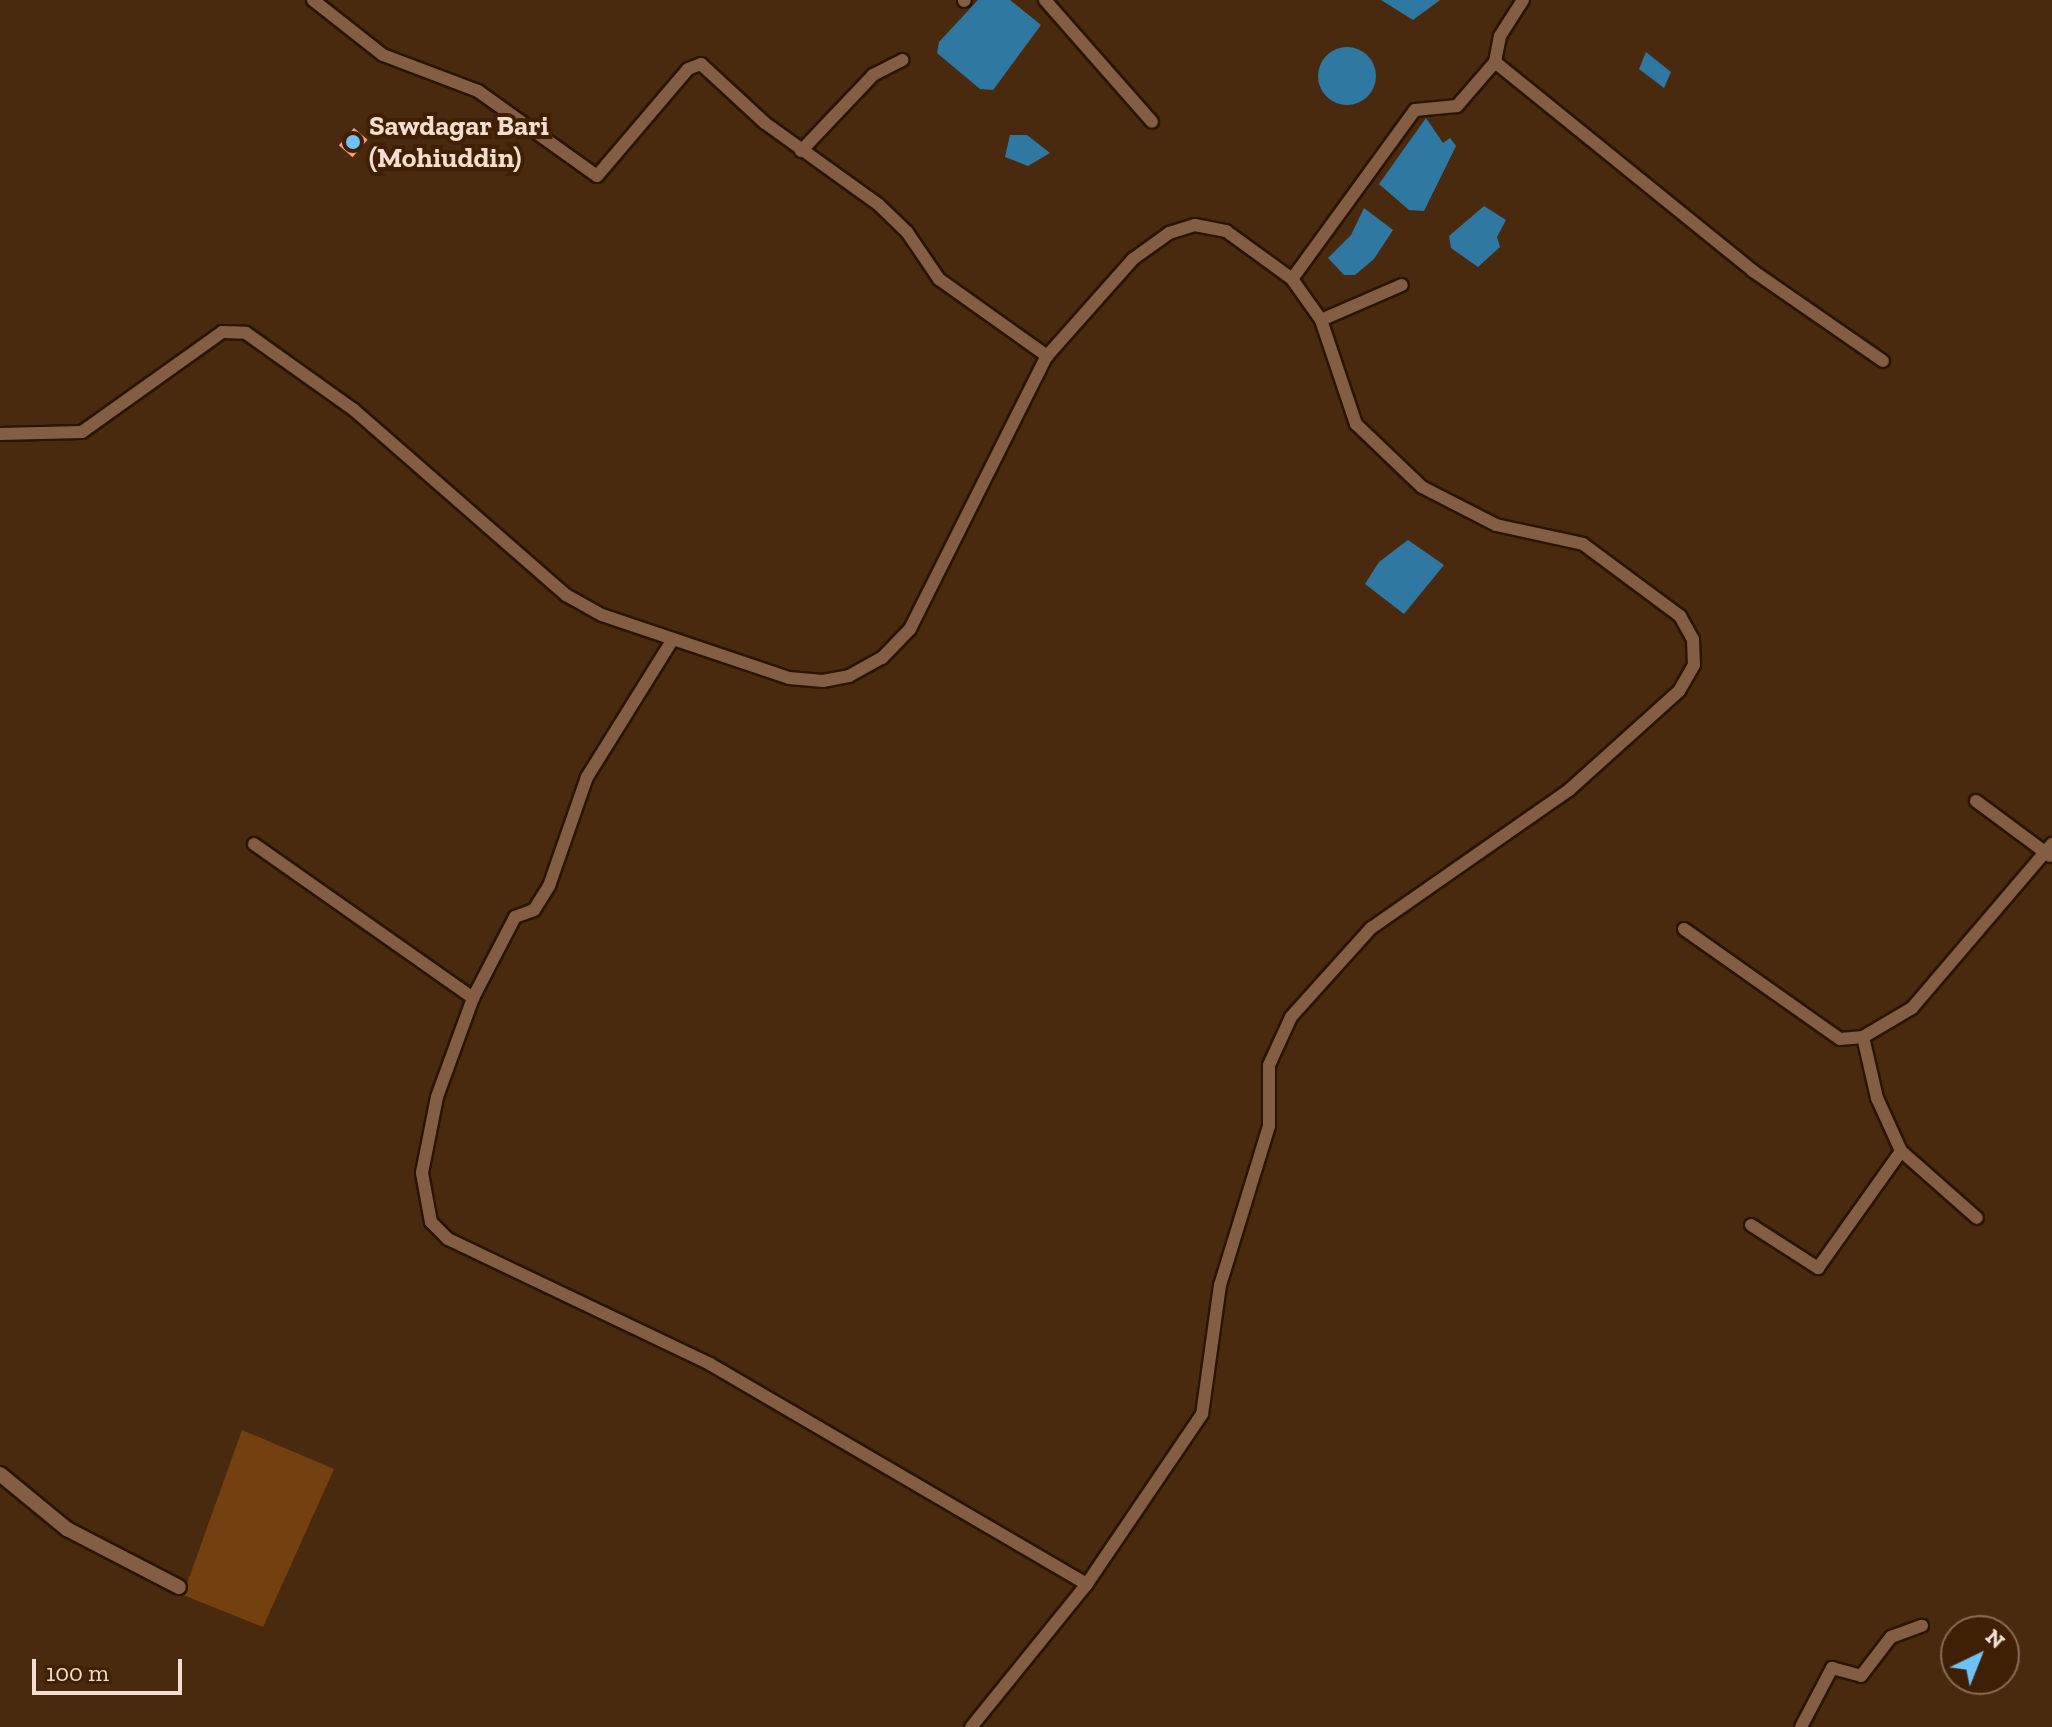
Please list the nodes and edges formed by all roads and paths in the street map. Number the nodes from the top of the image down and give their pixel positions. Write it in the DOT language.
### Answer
graph roads {
  1 [pos="313,0"];
  2 [pos="1045,0"];
  3 [pos="1523,0"];
  4 [pos="902,60"];
  5 [pos="1495,62"];
  6 [pos="1152,122"];
  7 [pos="801,151"];
  8 [pos="1292,279"];
  9 [pos="1402,285"];
  10 [pos="1321,320"];
  11 [pos="1047,356"];
  12 [pos="1883,361"];
  13 [pos="0,434"];
  14 [pos="673,639"];
  15 [pos="1976,801"];
  16 [pos="254,844"];
  17 [pos="2050,851"];
  18 [pos="1684,929"];
  19 [pos="473,998"];
  20 [pos="1863,1037"];
  21 [pos="1901,1151"];
  22 [pos="1977,1218"];
  23 [pos="1751,1225"];
  24 [pos="0,1474"];
  25 [pos="1087,1584"];
  26 [pos="179,1587"];
  27 [pos="1922,1626"];
  28 [pos="971,1727"];
  29 [pos="1801,1727"];
  1 -- 7 [label="street"];
  2 -- 6 [label="street"];
  3 -- 5 [label="street"];
  4 -- 7 [label="street"];
  5 -- 8 [label="street"];
  5 -- 12 [label="street"];
  7 -- 11 [label="street"];
  8 -- 10 [label="street"];
  8 -- 11 [label="street"];
  9 -- 10 [label="street"];
  10 -- 25 [label="street"];
  11 -- 14 [label="street"];
  13 -- 14 [label="street"];
  14 -- 19 [label="street"];
  15 -- 17 [label="street"];
  16 -- 19 [label="street"];
  17 -- 20 [label="street"];
  18 -- 20 [label="street"];
  19 -- 25 [label="street"];
  20 -- 21 [label="street"];
  21 -- 22 [label="street"];
  21 -- 23 [label="street"];
  24 -- 26 [label="street"];
  25 -- 28 [label="street"];
  27 -- 29 [label="street"];
}
